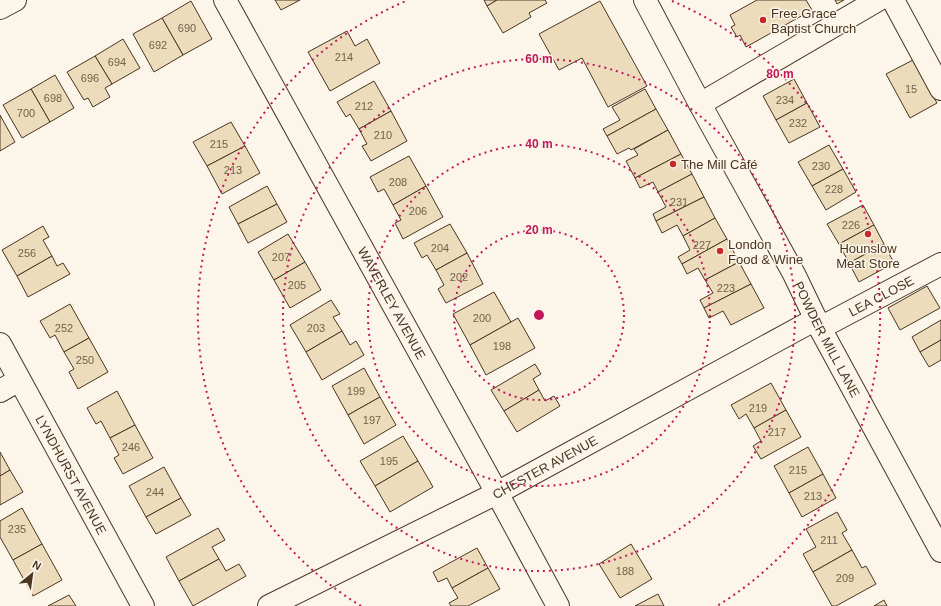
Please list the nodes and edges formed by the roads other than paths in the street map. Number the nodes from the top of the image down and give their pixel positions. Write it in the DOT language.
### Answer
graph roads {
  1 [pos="14,0"];
  2 [pos="225,0"];
  3 [pos="646,0"];
  4 [pos="878,0"];
  5 [pos="893,0"];
  6 [pos="0,8"];
  7 [pos="941,89"];
  8 [pos="700,104"];
  9 [pos="941,264"];
  10 [pos="818,323"];
  11 [pos="0,344"];
  12 [pos="19,380"];
  13 [pos="0,390"];
  14 [pos="497,493"];
  15 [pos="941,550"];
  16 [pos="143,606"];
  17 [pos="269,606"];
  18 [pos="558,606"];
  1 -- 6 [label="street"];
  2 -- 14 [label="street, WAVERLEY AVENUE"];
  3 -- 8 [label="street, POWDER MILL LANE"];
  4 -- 8 [label="street"];
  5 -- 7 [label="street"];
  8 -- 10 [label="street, POWDER MILL LANE"];
  9 -- 10 [label="street, LEA CLOSE"];
  10 -- 14 [label="street, CHESTER AVENUE"];
  10 -- 15 [label="street, POWDER MILL LANE"];
  11 -- 12 [label="street, LYNDHURST AVENUE"];
  12 -- 13 [label="street"];
  12 -- 16 [label="street, LYNDHURST AVENUE"];
  14 -- 17 [label="street, CHESTER AVENUE"];
  14 -- 18 [label="street, WAVERLEY AVENUE"];
}
